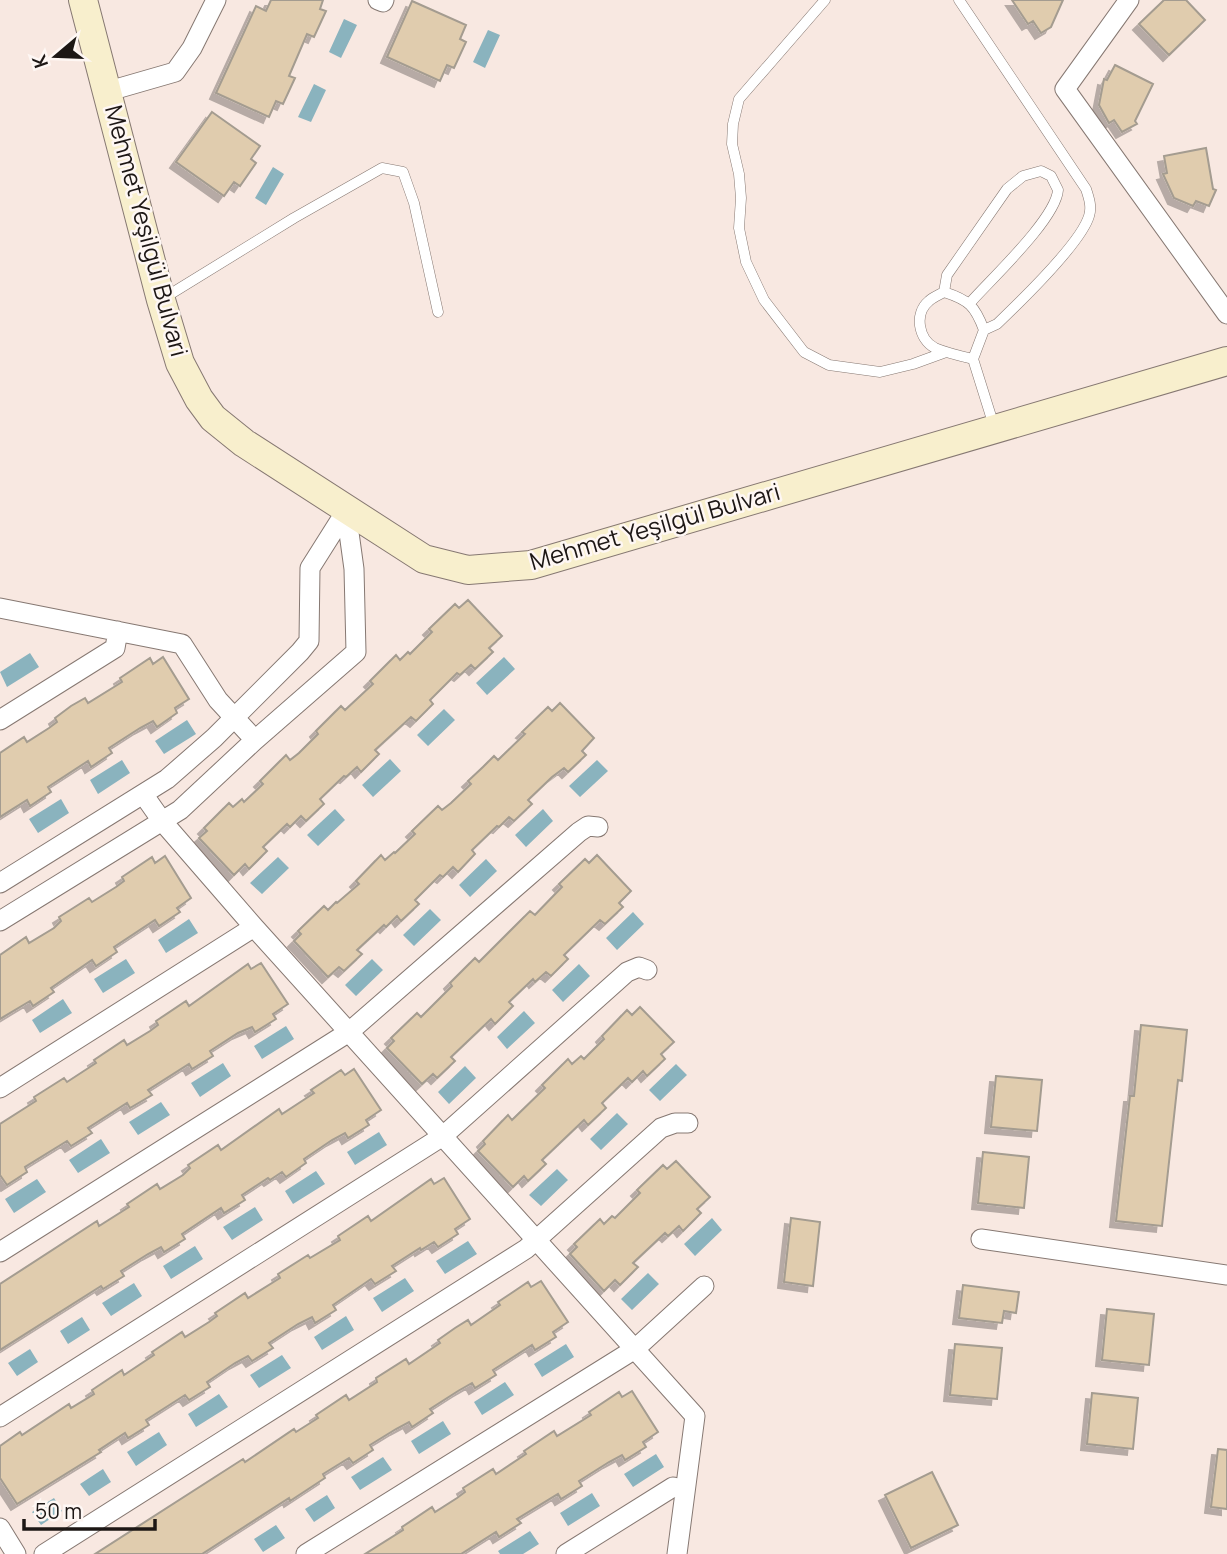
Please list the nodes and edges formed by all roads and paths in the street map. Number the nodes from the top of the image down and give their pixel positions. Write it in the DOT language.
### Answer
graph roads {
  1 [pos="83,0"];
  2 [pos="216,0"];
  3 [pos="378,0"];
  4 [pos="384,0"];
  5 [pos="825,0"];
  6 [pos="958,0"];
  7 [pos="1129,0"];
  8 [pos="109,92"];
  9 [pos="944,292"];
  10 [pos="161,300"];
  11 [pos="969,304"];
  12 [pos="438,312"];
  13 [pos="1227,314"];
  14 [pos="984,330"];
  15 [pos="946,352"];
  16 [pos="973,359"];
  17 [pos="1227,361"];
  18 [pos="994,429"];
  19 [pos="346,511"];
  20 [pos="0,608"];
  21 [pos="118,631"];
  22 [pos="233,716"];
  23 [pos="0,720"];
  24 [pos="255,740"];
  25 [pos="167,779"];
  26 [pos="143,794"];
  27 [pos="186,805"];
  28 [pos="162,821"];
  29 [pos="598,827"];
  30 [pos="0,883"];
  31 [pos="0,921"];
  32 [pos="254,928"];
  33 [pos="648,970"];
  34 [pos="349,1032"];
  35 [pos="0,1088"];
  36 [pos="688,1124"];
  37 [pos="443,1136"];
  38 [pos="981,1239"];
  39 [pos="537,1241"];
  40 [pos="0,1252"];
  41 [pos="1227,1275"];
  42 [pos="704,1286"];
  43 [pos="635,1349"];
  44 [pos="0,1417"];
  45 [pos="685,1490"];
  46 [pos="0,1528"];
  47 [pos="16,1554"];
  48 [pos="44,1554"];
  49 [pos="306,1554"];
  50 [pos="566,1554"];
  51 [pos="677,1554"];
  1 -- 8 [label="main road, Mehmet Yeşilgül Bulvari"];
  2 -- 8 [label="street"];
  3 -- 4 [label="street"];
  5 -- 15 [label="lane"];
  6 -- 14 [label="lane"];
  7 -- 13 [label="street"];
  8 -- 10 [label="main road, Mehmet Yeşilgül Bulvari"];
  9 -- 11 [label="lane"];
  9 -- 11 [label="lane"];
  9 -- 15 [label="lane"];
  10 -- 12 [label="lane"];
  10 -- 19 [label="main road, Mehmet Yeşilgül Bulvari"];
  11 -- 14 [label="lane"];
  14 -- 16 [label="lane"];
  15 -- 16 [label="lane"];
  16 -- 18 [label="lane"];
  17 -- 18 [label="main road, Mehmet Yeşilgül Bulvari"];
  18 -- 19 [label="main road, Mehmet Yeşilgül Bulvari"];
  19 -- 22 [label="street"];
  19 -- 24 [label="street"];
  20 -- 21 [label="street"];
  21 -- 22 [label="street"];
  21 -- 23 [label="street"];
  22 -- 24 [label="street"];
  22 -- 25 [label="street"];
  24 -- 27 [label="street"];
  25 -- 26 [label="street"];
  25 -- 27 [label="street"];
  26 -- 28 [label="street"];
  26 -- 30 [label="street"];
  27 -- 28 [label="street"];
  28 -- 31 [label="street"];
  28 -- 32 [label="street"];
  29 -- 34 [label="street"];
  32 -- 34 [label="street"];
  32 -- 35 [label="street"];
  33 -- 37 [label="street"];
  34 -- 37 [label="street"];
  34 -- 40 [label="street"];
  36 -- 39 [label="street"];
  37 -- 39 [label="street"];
  37 -- 44 [label="street"];
  38 -- 41 [label="street"];
  39 -- 43 [label="street"];
  39 -- 48 [label="street"];
  42 -- 43 [label="street"];
  43 -- 45 [label="street"];
  43 -- 49 [label="street"];
  45 -- 50 [label="street"];
  45 -- 51 [label="street"];
  46 -- 47 [label="street"];
}
